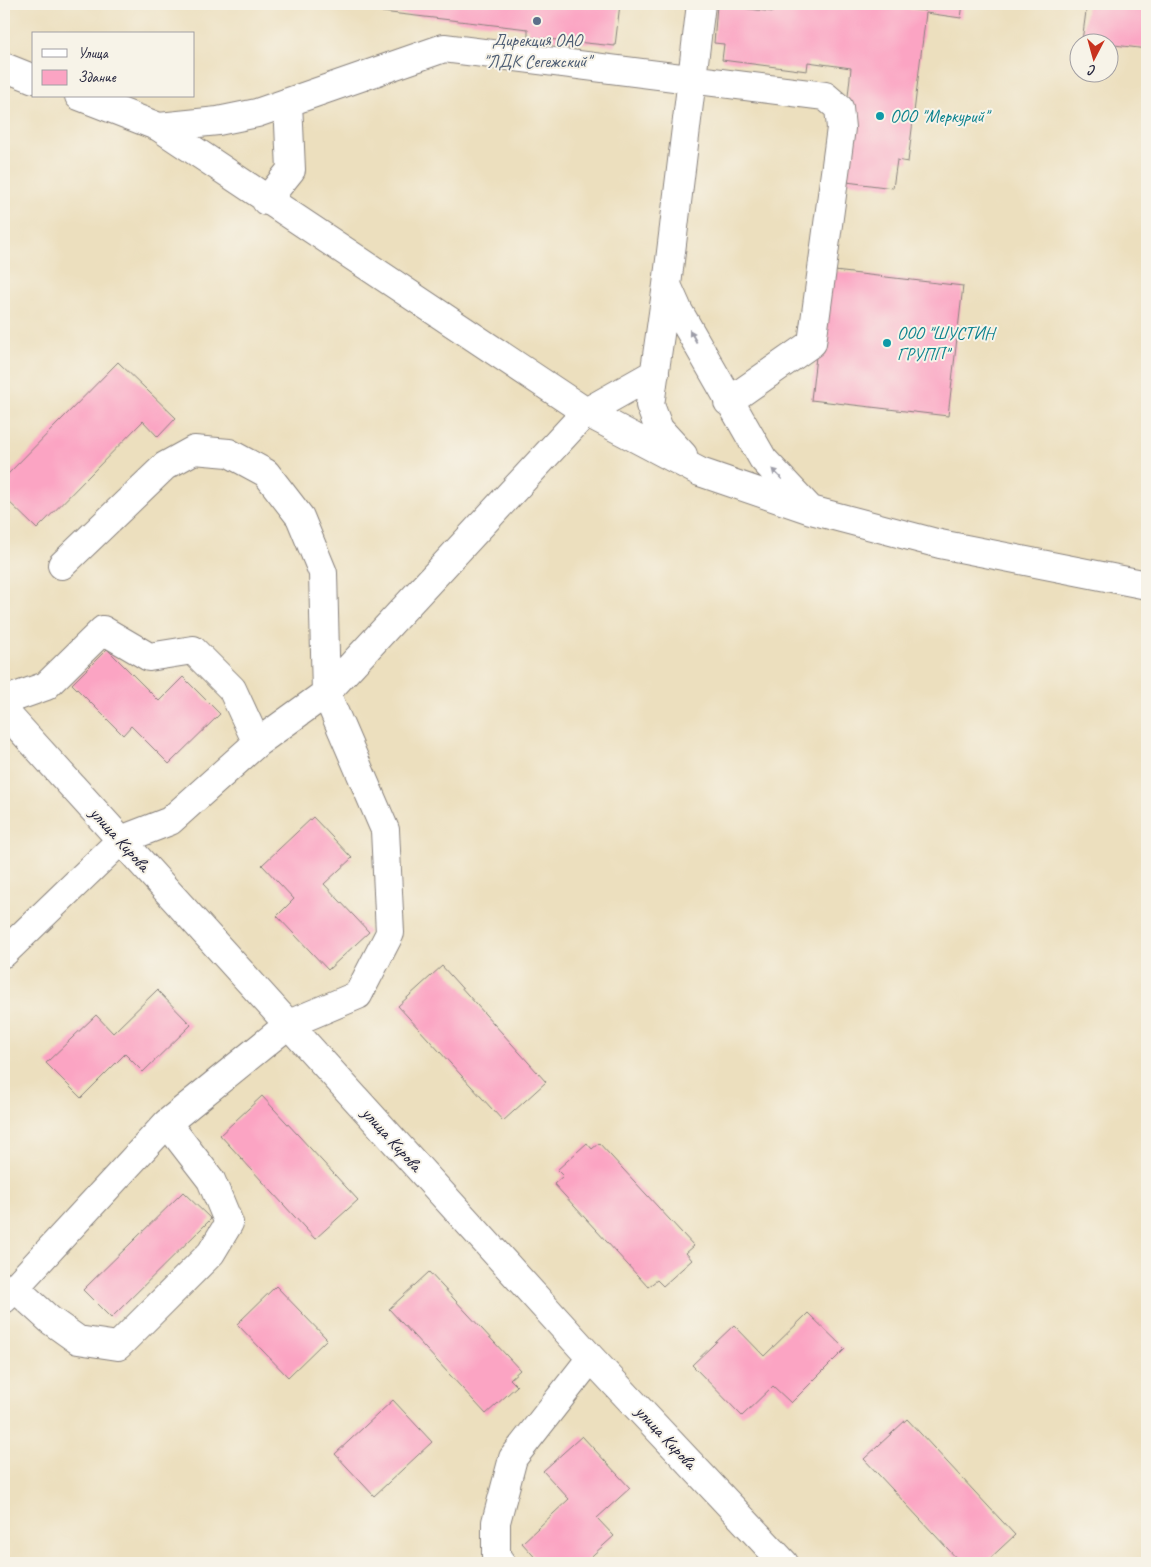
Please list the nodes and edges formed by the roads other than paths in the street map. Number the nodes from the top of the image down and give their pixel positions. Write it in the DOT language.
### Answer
graph roads {
  1 [pos="701,4"];
  2 [pos="4,67"];
  3 [pos="32,78"];
  4 [pos="693,80"];
  5 [pos="84,98"];
  6 [pos="288,102"];
  7 [pos="159,127"];
  8 [pos="266,201"];
  9 [pos="667,285"];
  10 [pos="655,373"];
  11 [pos="728,402"];
  12 [pos="586,412"];
  13 [pos="700,472"];
  14 [pos="811,510"];
  15 [pos="62,565"];
  16 [pos="1147,585"];
  17 [pos="326,693"];
  18 [pos="4,701"];
  19 [pos="4,712"];
  20 [pos="257,742"];
  21 [pos="121,840"];
  22 [pos="4,953"];
  23 [pos="289,1024"];
  24 [pos="167,1123"];
  25 [pos="9,1294"];
  26 [pos="592,1358"];
  27 [pos="501,1563"];
  28 [pos="784,1563"];
  1 -- 4 [label="street"];
  2 -- 3 [label="street"];
  4 -- 6 [label="street"];
  4 -- 9 [label="street"];
  4 -- 11 [label="street"];
  5 -- 7 [label="street"];
  6 -- 7 [label="street"];
  6 -- 8 [label="street"];
  7 -- 8 [label="street"];
  8 -- 12 [label="street"];
  9 -- 10 [label="street"];
  11 -- 9 [label="street, one-way"];
  10 -- 12 [label="street"];
  10 -- 13 [label="street"];
  14 -- 11 [label="street, one-way"];
  12 -- 13 [label="street"];
  12 -- 17 [label="street"];
  13 -- 14 [label="street"];
  14 -- 16 [label="street"];
  15 -- 17 [label="street"];
  17 -- 20 [label="street"];
  17 -- 23 [label="street"];
  18 -- 20 [label="street"];
  19 -- 21 [label="street, улица Кирова"];
  20 -- 21 [label="street"];
  21 -- 22 [label="street"];
  21 -- 23 [label="street, улица Кирова"];
  23 -- 24 [label="street"];
  23 -- 26 [label="street, улица Кирова"];
  24 -- 25 [label="street"];
  24 -- 25 [label="street"];
  26 -- 27 [label="street"];
  26 -- 28 [label="street, улица Кирова"];
}
